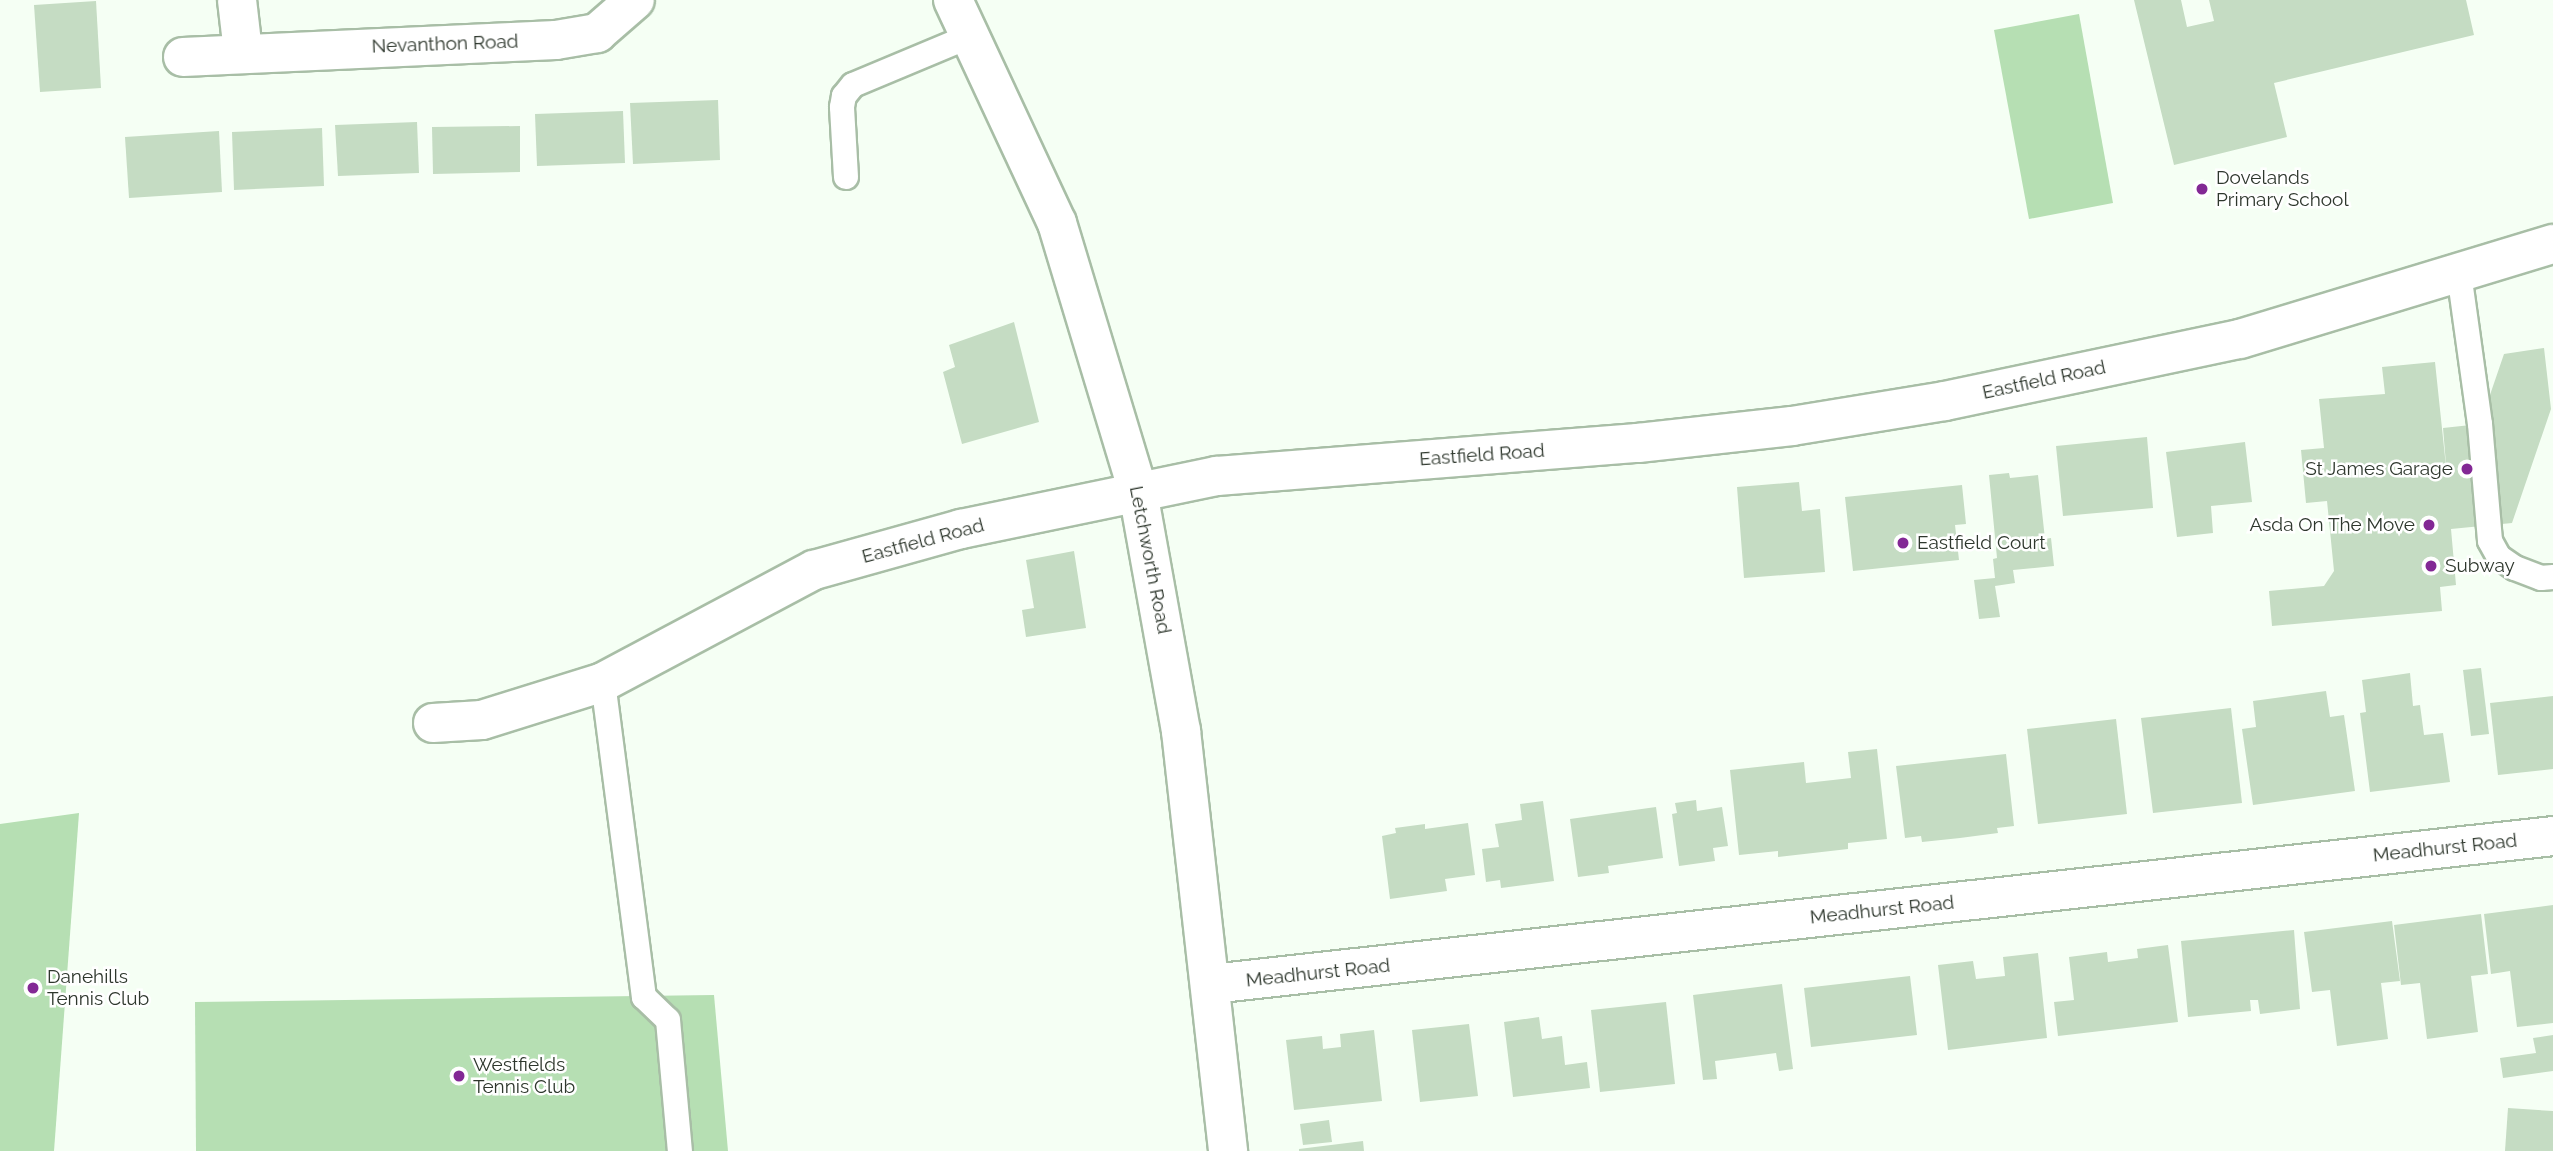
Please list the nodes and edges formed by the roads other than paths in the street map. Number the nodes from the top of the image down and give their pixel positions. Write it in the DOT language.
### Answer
graph roads {
  1 [pos="237,0"];
  2 [pos="635,0"];
  3 [pos="953,0"];
  4 [pos="970,36"];
  5 [pos="243,52"];
  6 [pos="183,57"];
  7 [pos="846,177"];
  8 [pos="2553,244"];
  9 [pos="2459,273"];
  10 [pos="1138,492"];
  11 [pos="2553,577"];
  12 [pos="603,682"];
  13 [pos="433,723"];
  14 [pos="2553,836"];
  15 [pos="1211,985"];
  16 [pos="680,1151"];
  17 [pos="1228,1151"];
  1 -- 5 [label="street"];
  2 -- 5 [label="street, Nevanthon Road"];
  3 -- 4 [label="street, Letchworth Road"];
  4 -- 7 [label="lane"];
  4 -- 10 [label="street, Letchworth Road"];
  5 -- 6 [label="street, Nevanthon Road"];
  8 -- 9 [label="street, Eastfield Road"];
  9 -- 10 [label="street, Eastfield Road"];
  9 -- 11 [label="lane"];
  10 -- 12 [label="street, Eastfield Road"];
  10 -- 15 [label="street, Letchworth Road"];
  12 -- 13 [label="street, Eastfield Road"];
  12 -- 16 [label="lane"];
  14 -- 15 [label="street, Meadhurst Road"];
  15 -- 17 [label="street, Letchworth Road"];
}
